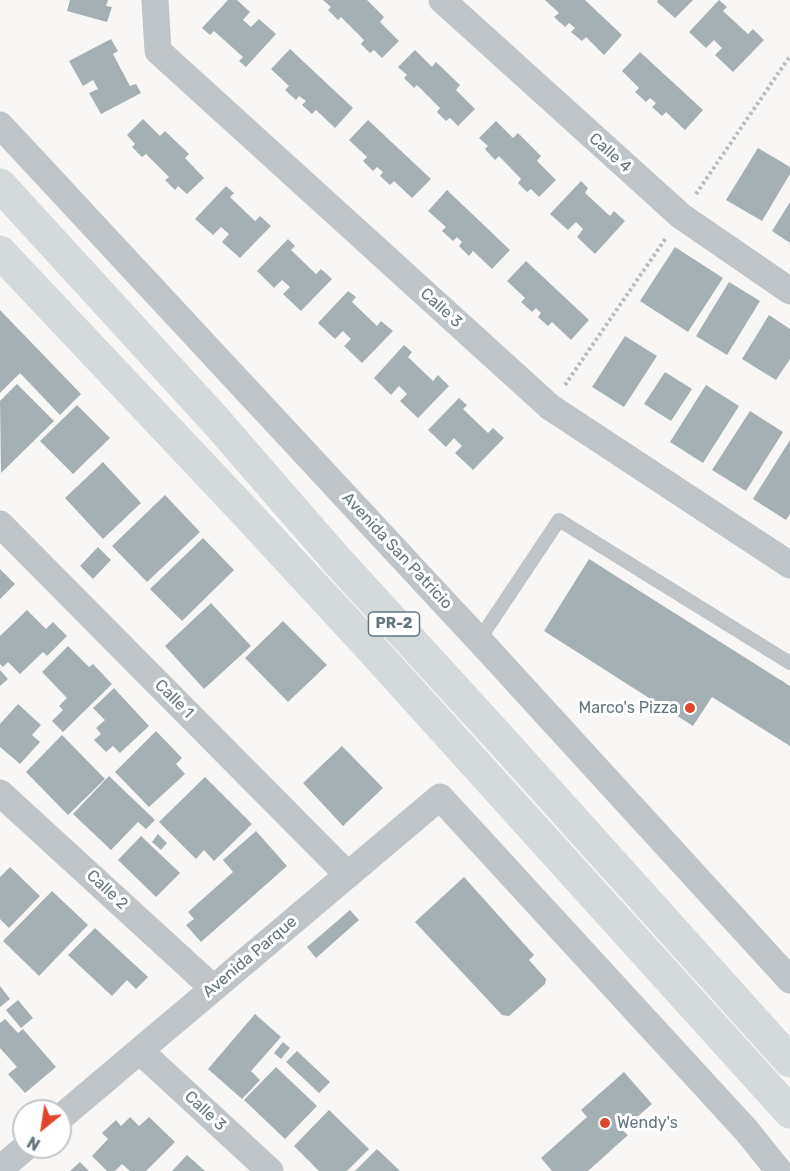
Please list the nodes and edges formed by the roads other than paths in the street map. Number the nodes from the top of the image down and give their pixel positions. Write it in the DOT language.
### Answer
graph roads {
  1 [pos="155,0"];
  2 [pos="442,0"];
  3 [pos="0,125"];
  4 [pos="0,185"];
  5 [pos="0,252"];
  6 [pos="790,291"];
  7 [pos="0,524"];
  8 [pos="790,565"];
  9 [pos="479,639"];
  10 [pos="790,663"];
  11 [pos="0,793"];
  12 [pos="348,875"];
  13 [pos="790,980"];
  14 [pos="213,988"];
  15 [pos="140,1051"];
  16 [pos="790,1061"];
  17 [pos="72,1108"];
  18 [pos="790,1112"];
  19 [pos="12,1159"];
  20 [pos="0,1169"];
  21 [pos="270,1171"];
  22 [pos="779,1171"];
  1 -- 8 [label="street, Calle 3"];
  2 -- 6 [label="street, Calle 4"];
  3 -- 9 [label="street, Avenida San Patricio"];
  4 -- 16 [label="main road, PR-2"];
  5 -- 18 [label="main road, PR-2"];
  7 -- 12 [label="street, Calle 1"];
  9 -- 10 [label="lane"];
  9 -- 13 [label="street, Avenida San Patricio"];
  11 -- 14 [label="street, Calle 2"];
  12 -- 14 [label="street, Avenida Parque"];
  12 -- 22 [label="street, Avenida Parque"];
  14 -- 15 [label="street, Avenida Parque"];
  15 -- 17 [label="street, Avenida Parque"];
  15 -- 21 [label="street, Calle 3"];
  19 -- 20 [label="street"];
}
